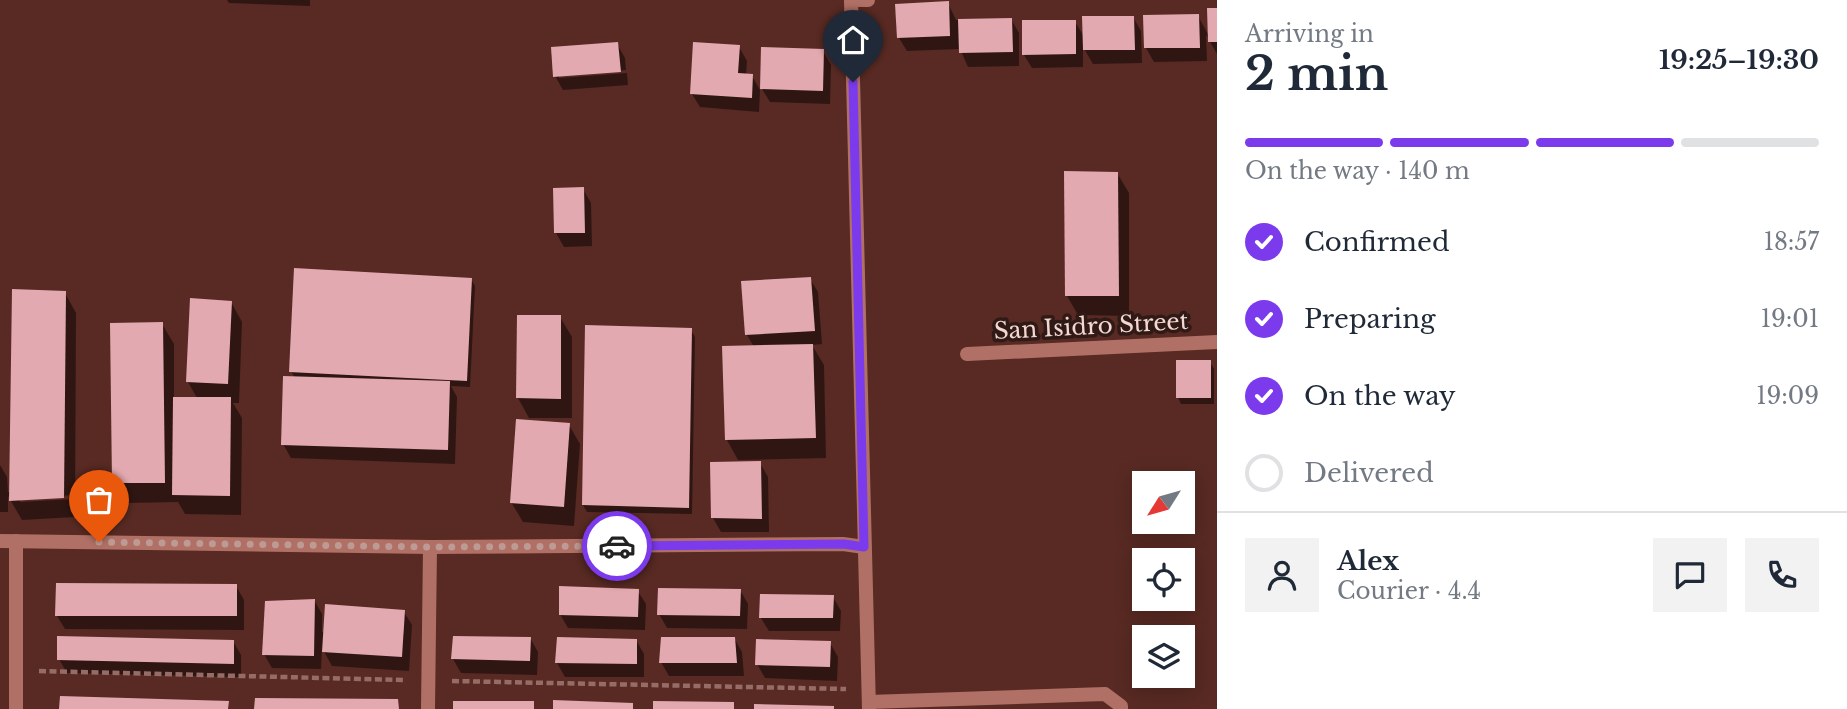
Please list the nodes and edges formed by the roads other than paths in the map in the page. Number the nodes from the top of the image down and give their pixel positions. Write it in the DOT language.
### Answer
graph roads {
  1 [pos="852,0"];
  2 [pos="868,0"];
  3 [pos="1217,342"];
  4 [pos="967,354"];
  5 [pos="0,541"];
  6 [pos="16,541"];
  7 [pos="430,547"];
  8 [pos="864,547"];
  9 [pos="1000,703"];
  10 [pos="869,705"];
  11 [pos="16,709"];
  12 [pos="428,709"];
  13 [pos="1121,709"];
  1 -- 2 [label="street"];
  1 -- 8 [label="street"];
  3 -- 4 [label="street, San Isidro Street"];
  5 -- 6 [label="street"];
  6 -- 7 [label="street"];
  6 -- 11 [label="street"];
  7 -- 8 [label="street"];
  7 -- 12 [label="street"];
  8 -- 10 [label="street"];
  9 -- 10 [label="street"];
  9 -- 13 [label="street"];
}
